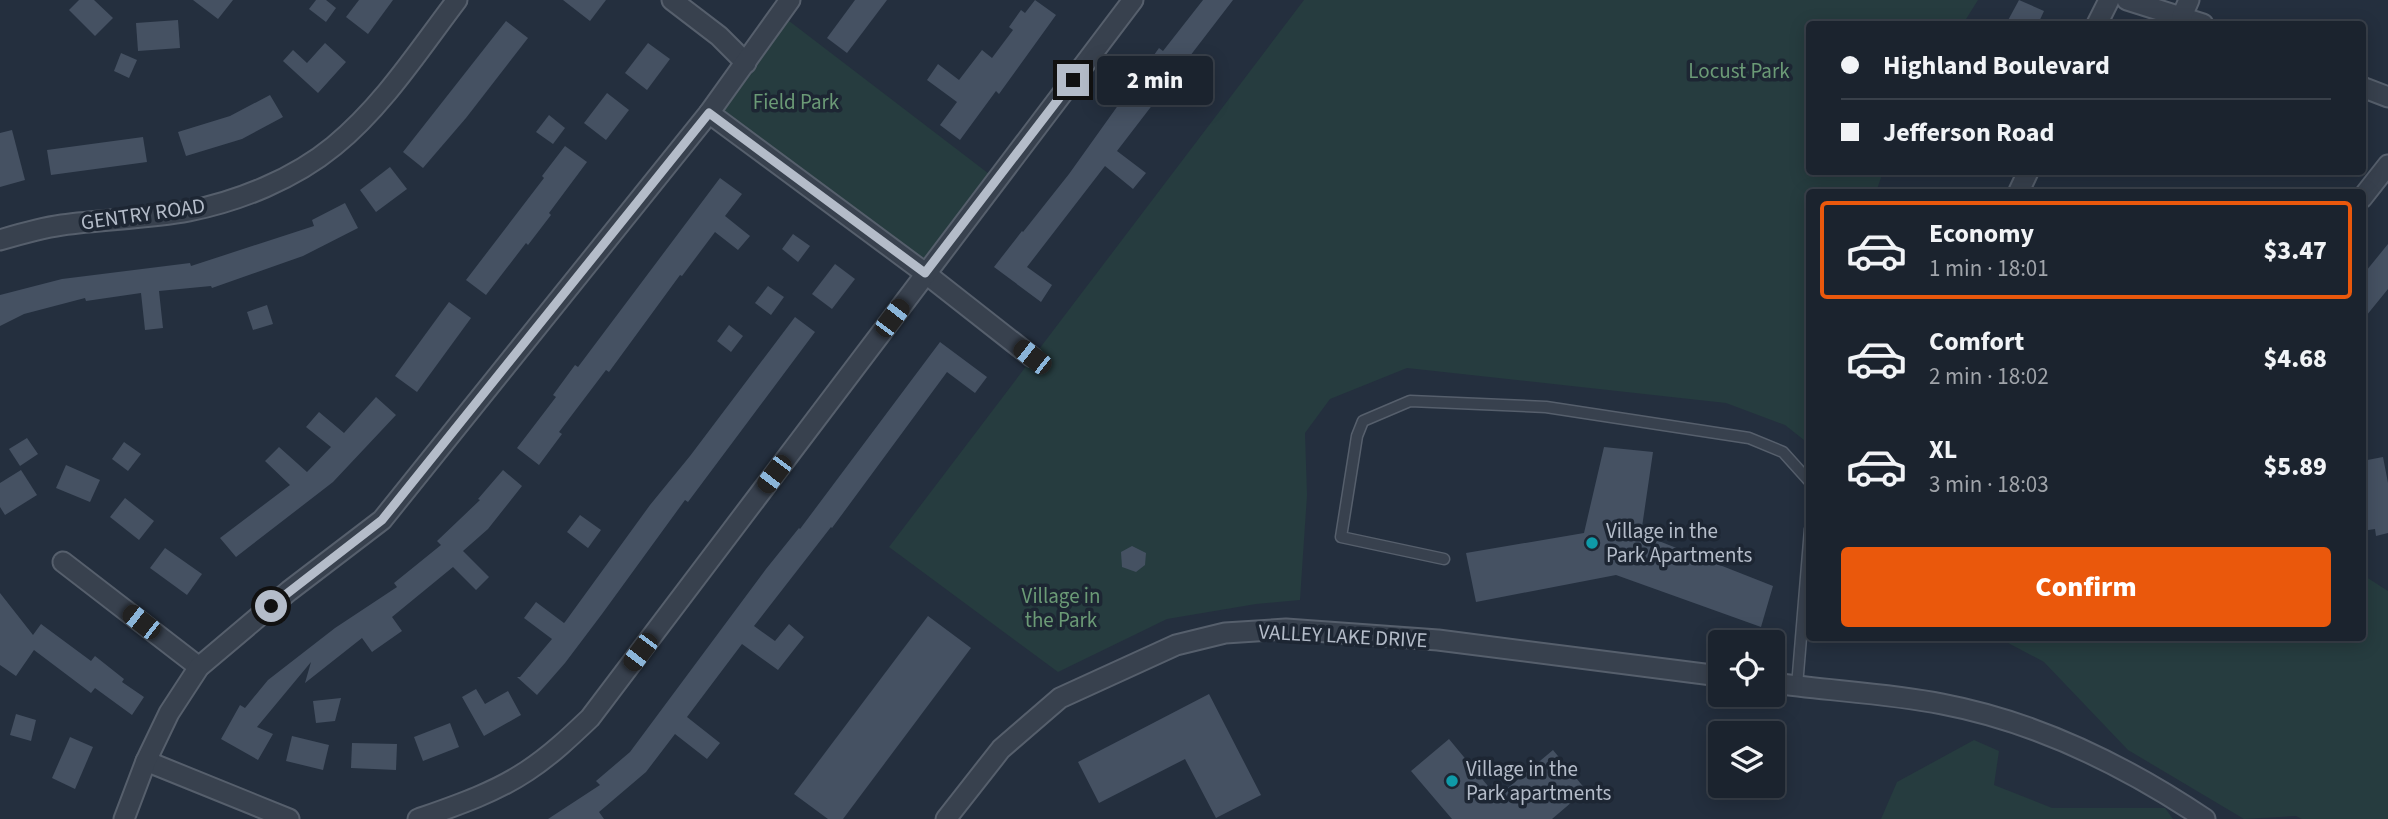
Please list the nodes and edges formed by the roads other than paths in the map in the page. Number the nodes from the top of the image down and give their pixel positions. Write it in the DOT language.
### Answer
graph roads {
  1 [pos="457,0"];
  2 [pos="672,0"];
  3 [pos="790,0"];
  4 [pos="1133,0"];
  5 [pos="2109,0"];
  6 [pos="2127,0"];
  7 [pos="2185,8"];
  8 [pos="2098,21"];
  9 [pos="2200,21"];
  10 [pos="746,63"];
  11 [pos="2366,89"];
  12 [pos="2388,97"];
  13 [pos="709,113"];
  14 [pos="2388,165"];
  15 [pos="2366,193"];
  16 [pos="0,240"];
  17 [pos="925,273"];
  18 [pos="1032,357"];
  19 [pos="1806,478"];
  20 [pos="1444,559"];
  21 [pos="63,562"];
  22 [pos="1806,578"];
  23 [pos="199,667"];
  24 [pos="1708,674"];
  25 [pos="1785,685"];
  26 [pos="1797,687"];
  27 [pos="146,761"];
  28 [pos="124,819"];
  29 [pos="289,819"];
  30 [pos="418,819"];
  31 [pos="946,819"];
  32 [pos="2205,819"];
  1 -- 16 [label="street, GENTRY ROAD"];
  2 -- 10 [label="street"];
  3 -- 10 [label="street"];
  4 -- 17 [label="street"];
  5 -- 8 [label="street"];
  6 -- 7 [label="street"];
  7 -- 9 [label="street"];
  10 -- 13 [label="street"];
  11 -- 12 [label="street"];
  13 -- 17 [label="street"];
  13 -- 23 [label="street"];
  14 -- 15 [label="street"];
  17 -- 18 [label="street"];
  17 -- 30 [label="street"];
  19 -- 20 [label="lane"];
  21 -- 23 [label="street"];
  22 -- 26 [label="lane"];
  23 -- 27 [label="street"];
  24 -- 31 [label="street, VALLEY LAKE DRIVE"];
  25 -- 26 [label="street"];
  26 -- 32 [label="street"];
  27 -- 28 [label="street"];
  27 -- 29 [label="street"];
}
